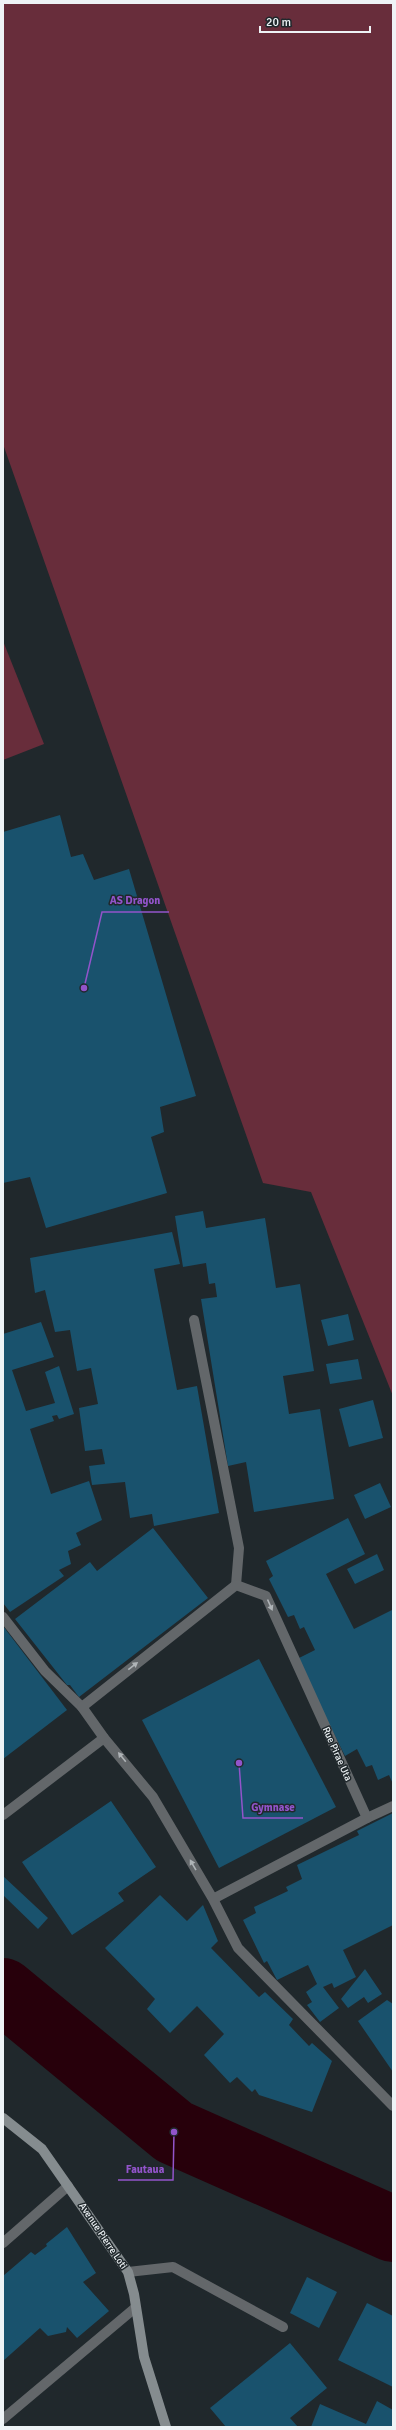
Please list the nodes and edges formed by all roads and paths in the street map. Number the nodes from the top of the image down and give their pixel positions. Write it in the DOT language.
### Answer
graph roads {
  1 [pos="194,1320"];
  2 [pos="236,1586"];
  3 [pos="3,1617"];
  4 [pos="82,1707"];
  5 [pos="104,1738"];
  6 [pos="393,1806"];
  7 [pos="3,1815"];
  8 [pos="367,1818"];
  9 [pos="213,1899"];
  10 [pos="393,2106"];
  11 [pos="3,2118"];
  12 [pos="68,2186"];
  13 [pos="3,2243"];
  14 [pos="128,2272"];
  15 [pos="135,2308"];
  16 [pos="283,2327"];
  17 [pos="3,2419"];
  18 [pos="166,2427"];
  1 -- 2 [label="street"];
  4 -- 2 [label="street, one-way"];
  2 -- 8 [label="street, Rue Pirae Uta, one-way"];
  3 -- 4 [label="street"];
  4 -- 5 [label="street"];
  5 -- 7 [label="street"];
  9 -- 5 [label="street, one-way"];
  6 -- 8 [label="street"];
  8 -- 9 [label="street"];
  9 -- 10 [label="street"];
  11 -- 12 [label="main road, Avenue Pierre Loti"];
  12 -- 13 [label="street"];
  12 -- 14 [label="main road, Avenue Pierre Loti"];
  14 -- 15 [label="main road, Avenue Pierre Loti"];
  14 -- 16 [label="street"];
  15 -- 17 [label="street"];
  15 -- 18 [label="main road, Avenue Pierre Loti"];
}
